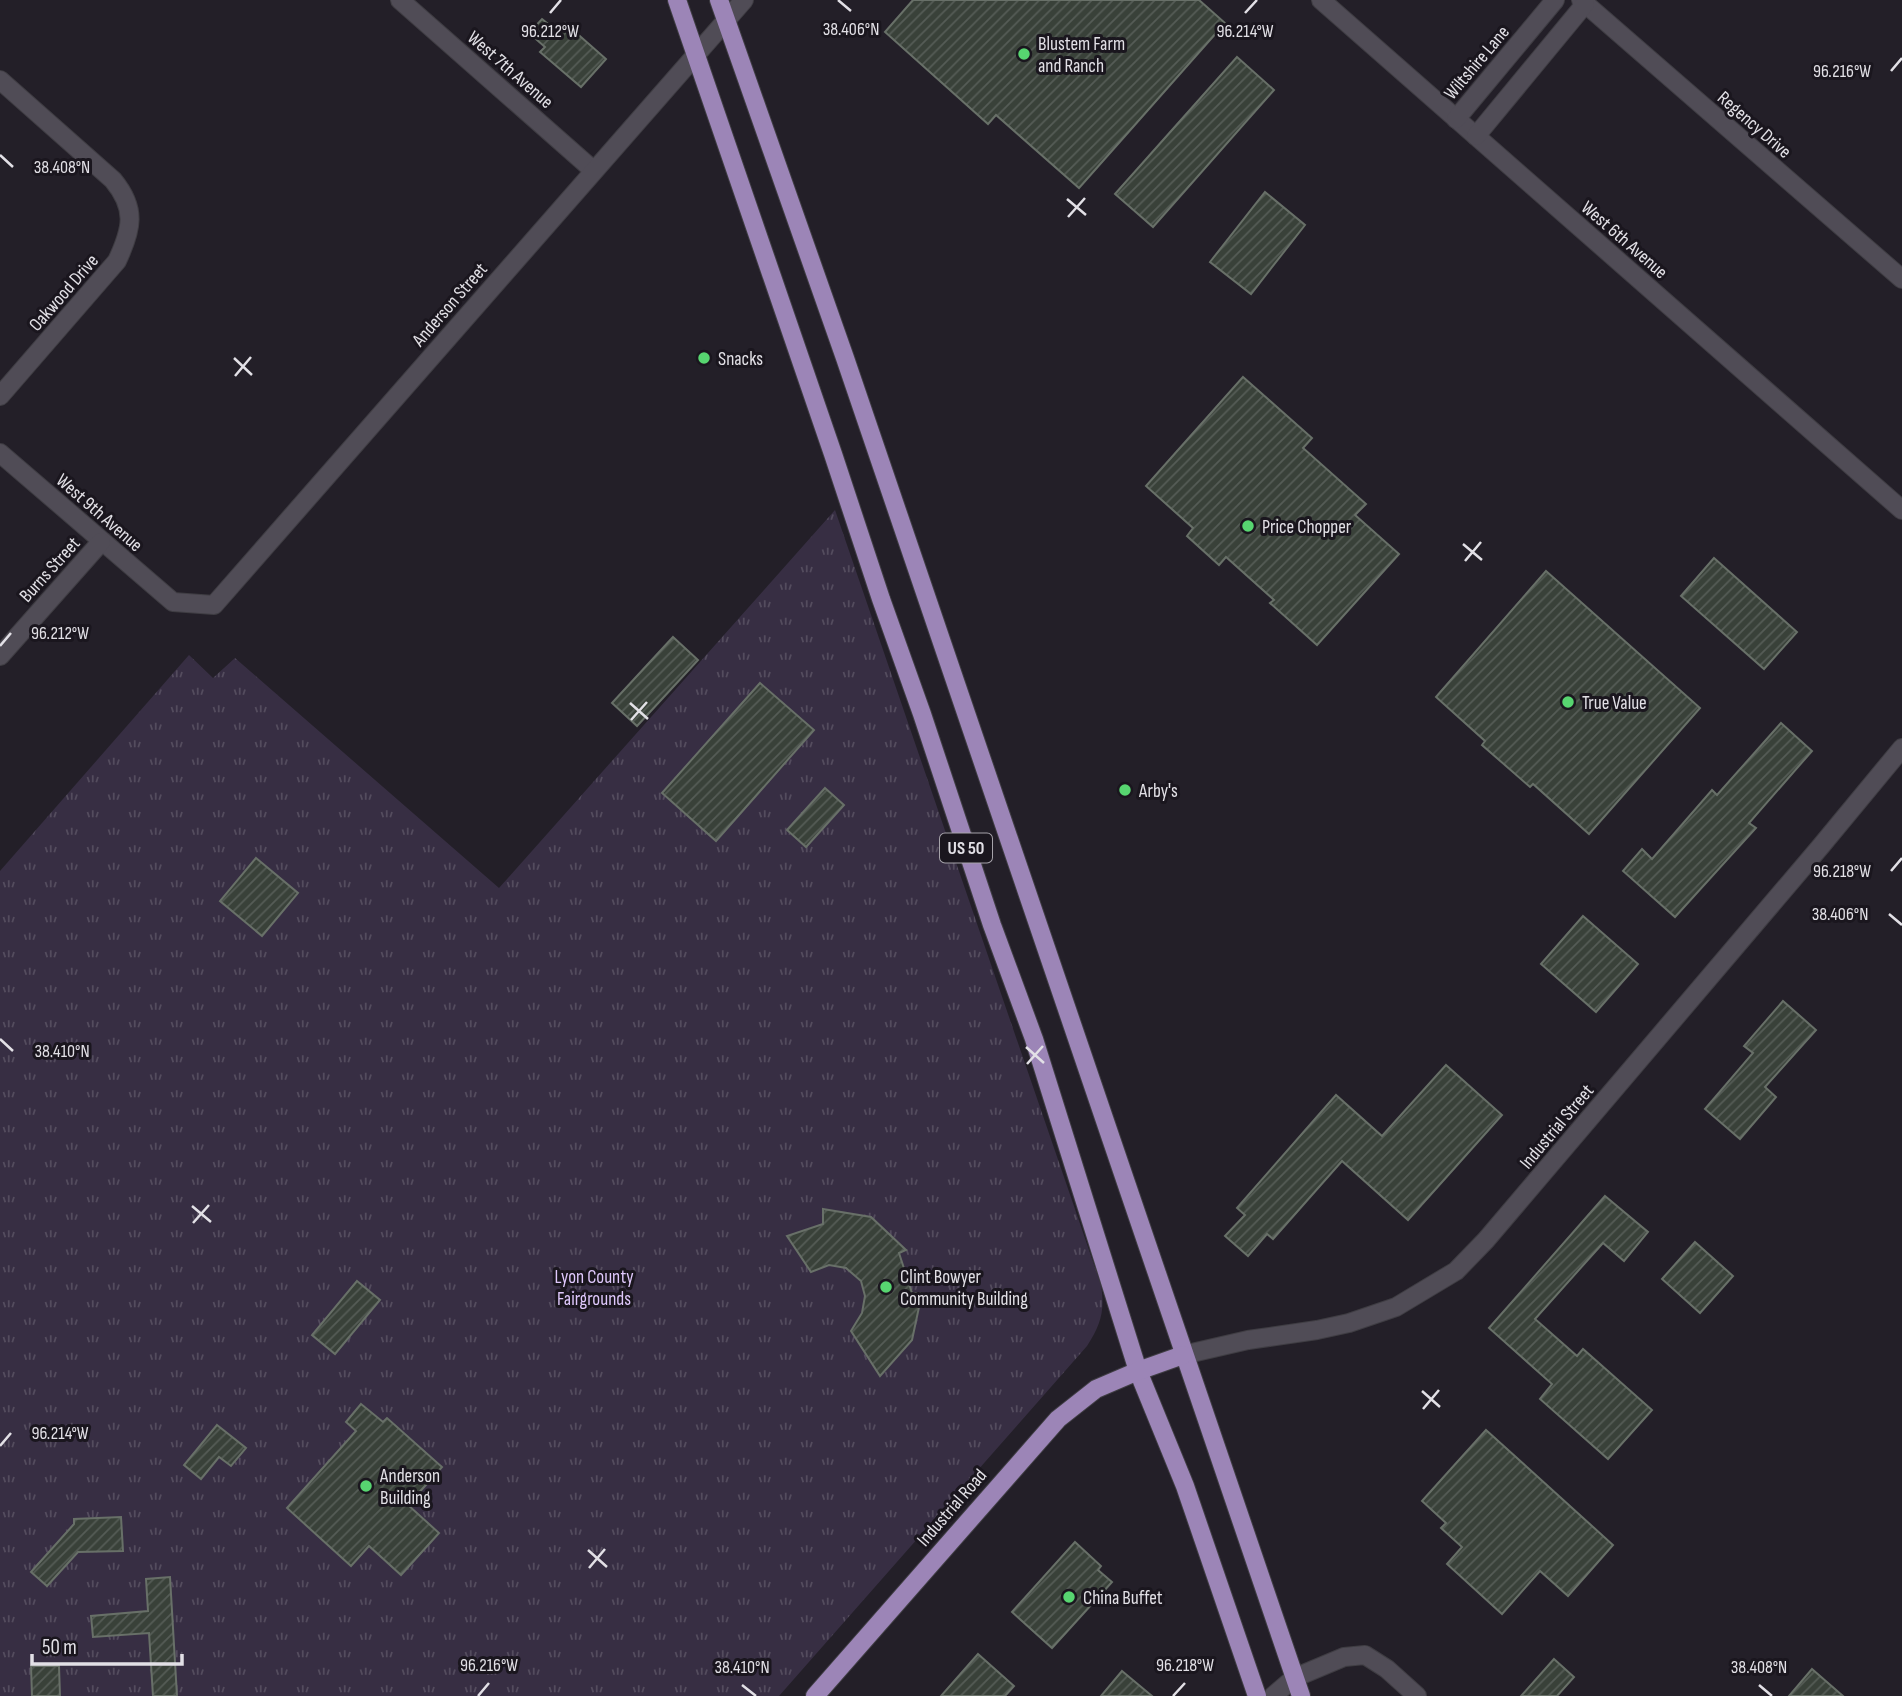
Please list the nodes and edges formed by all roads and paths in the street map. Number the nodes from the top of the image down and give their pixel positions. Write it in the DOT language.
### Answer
graph roads {
  1 [pos="400,0"];
  2 [pos="677,0"];
  3 [pos="719,0"];
  4 [pos="744,0"];
  5 [pos="1321,0"];
  6 [pos="1555,0"];
  7 [pos="1583,2"];
  8 [pos="726,19"];
  9 [pos="695,54"];
  10 [pos="0,80"];
  11 [pos="1456,119"];
  12 [pos="1476,136"];
  13 [pos="593,170"];
  14 [pos="1902,279"];
  15 [pos="0,396"];
  16 [pos="0,453"];
  17 [pos="1902,510"];
  18 [pos="101,542"];
  19 [pos="173,602"];
  20 [pos="0,656"];
  21 [pos="1902,748"];
  22 [pos="1183,1354"];
  23 [pos="1138,1370"];
  24 [pos="1294,1678"];
  25 [pos="815,1696"];
  26 [pos="1257,1696"];
  27 [pos="1273,1696"];
  28 [pos="1301,1696"];
  29 [pos="1417,1696"];
  1 -- 13 [label="street, West 7th Avenue"];
  2 -- 9 [label="main road, US 50"];
  3 -- 8 [label="main road, US 50"];
  4 -- 8 [label="street, Anderson Street"];
  5 -- 11 [label="street, West 6th Avenue"];
  6 -- 11 [label="street, Wiltshire Lane"];
  7 -- 12 [label="street"];
  7 -- 14 [label="street, Regency Drive"];
  8 -- 9 [label="street, Anderson Street"];
  8 -- 22 [label="main road, US 50"];
  9 -- 13 [label="street, Anderson Street"];
  9 -- 23 [label="main road, US 50"];
  10 -- 15 [label="street, Oakwood Drive"];
  11 -- 12 [label="street, West 6th Avenue"];
  12 -- 17 [label="street, West 6th Avenue"];
  13 -- 19 [label="street, Anderson Street"];
  16 -- 18 [label="street, West 9th Avenue"];
  18 -- 19 [label="street, West 9th Avenue"];
  18 -- 20 [label="street, Burns Street"];
  21 -- 22 [label="street, Industrial Street"];
  22 -- 23 [label="main road, Industrial Street"];
  22 -- 24 [label="main road, US 50"];
  23 -- 25 [label="main road, Industrial Road"];
  23 -- 26 [label="main road, US 50"];
  24 -- 27 [label="street"];
  24 -- 28 [label="main road, US 50"];
  24 -- 29 [label="street"];
}
